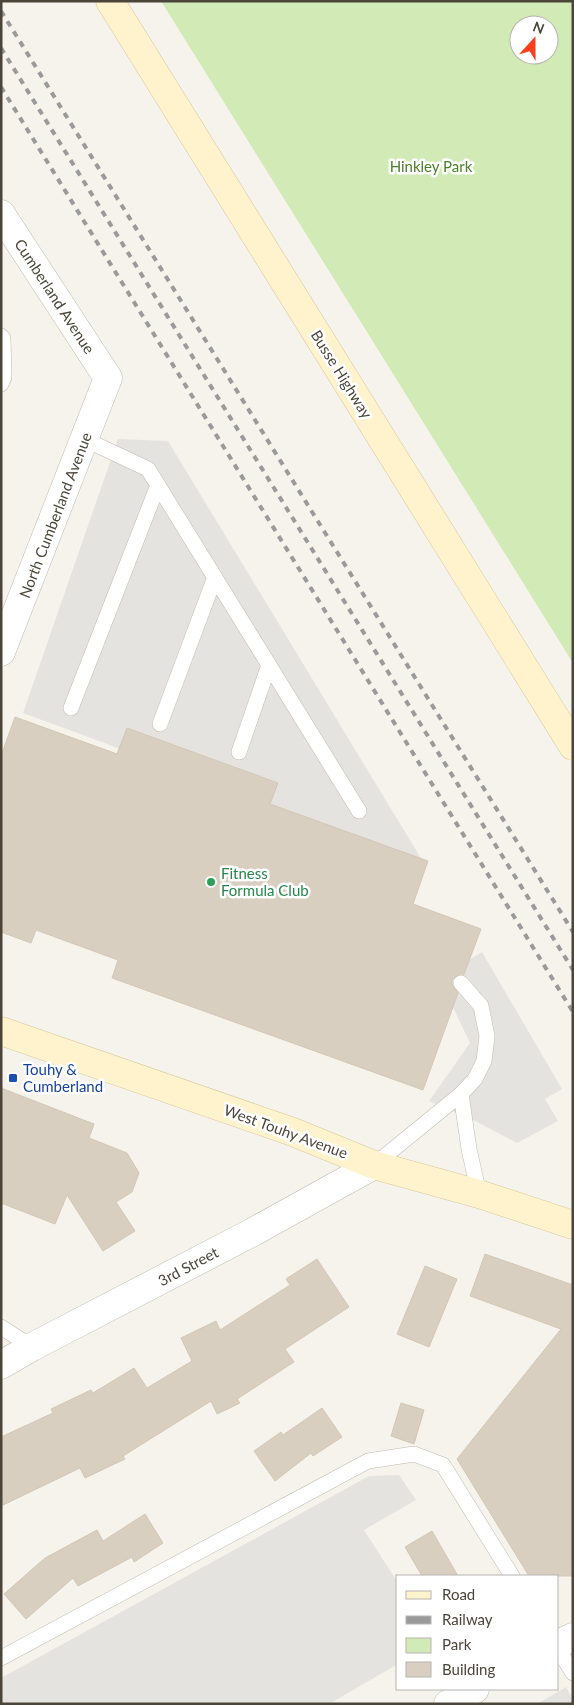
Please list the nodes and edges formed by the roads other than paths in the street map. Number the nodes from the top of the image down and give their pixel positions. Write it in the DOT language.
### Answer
graph roads {
  1 [pos="110,1"];
  2 [pos="1,214"];
  3 [pos="1,336"];
  4 [pos="108,378"];
  5 [pos="1,384"];
  6 [pos="84,440"];
  7 [pos="158,485"];
  8 [pos="215,577"];
  9 [pos="3,640"];
  10 [pos="269,665"];
  11 [pos="71,708"];
  12 [pos="160,724"];
  13 [pos="573,746"];
  14 [pos="238,752"];
  15 [pos="359,812"];
  16 [pos="461,983"];
  17 [pos="1,1031"];
  18 [pos="461,1094"];
  19 [pos="374,1165"];
  20 [pos="479,1194"];
  21 [pos="573,1225"];
  22 [pos="1,1327"];
  23 [pos="32,1347"];
  24 [pos="1,1365"];
  25 [pos="511,1575"];
  26 [pos="573,1636"];
  27 [pos="559,1643"];
  28 [pos="559,1651"];
  29 [pos="1,1658"];
  30 [pos="573,1673"];
  31 [pos="473,1690"];
  32 [pos="448,1704"];
  1 -- 13 [label="main road, Busse Highway"];
  2 -- 4 [label="street, Cumberland Avenue"];
  3 -- 5 [label="lane"];
  4 -- 6 [label="street, North Cumberland Avenue"];
  6 -- 7 [label="lane"];
  6 -- 9 [label="street, North Cumberland Avenue"];
  7 -- 8 [label="lane"];
  7 -- 11 [label="lane"];
  8 -- 10 [label="lane"];
  8 -- 12 [label="lane"];
  10 -- 14 [label="lane"];
  10 -- 15 [label="lane"];
  16 -- 18 [label="lane"];
  17 -- 19 [label="main road, West Touhy Avenue"];
  18 -- 19 [label="lane"];
  18 -- 20 [label="lane"];
  19 -- 20 [label="main road, West Touhy Avenue"];
  19 -- 23 [label="street, 3rd Street"];
  20 -- 21 [label="main road, West Touhy Avenue"];
  22 -- 23 [label="lane"];
  23 -- 24 [label="street, 3rd Street"];
  25 -- 29 [label="lane"];
  26 -- 27 [label="street"];
  28 -- 30 [label="lane"];
  31 -- 32 [label="street"];
}
